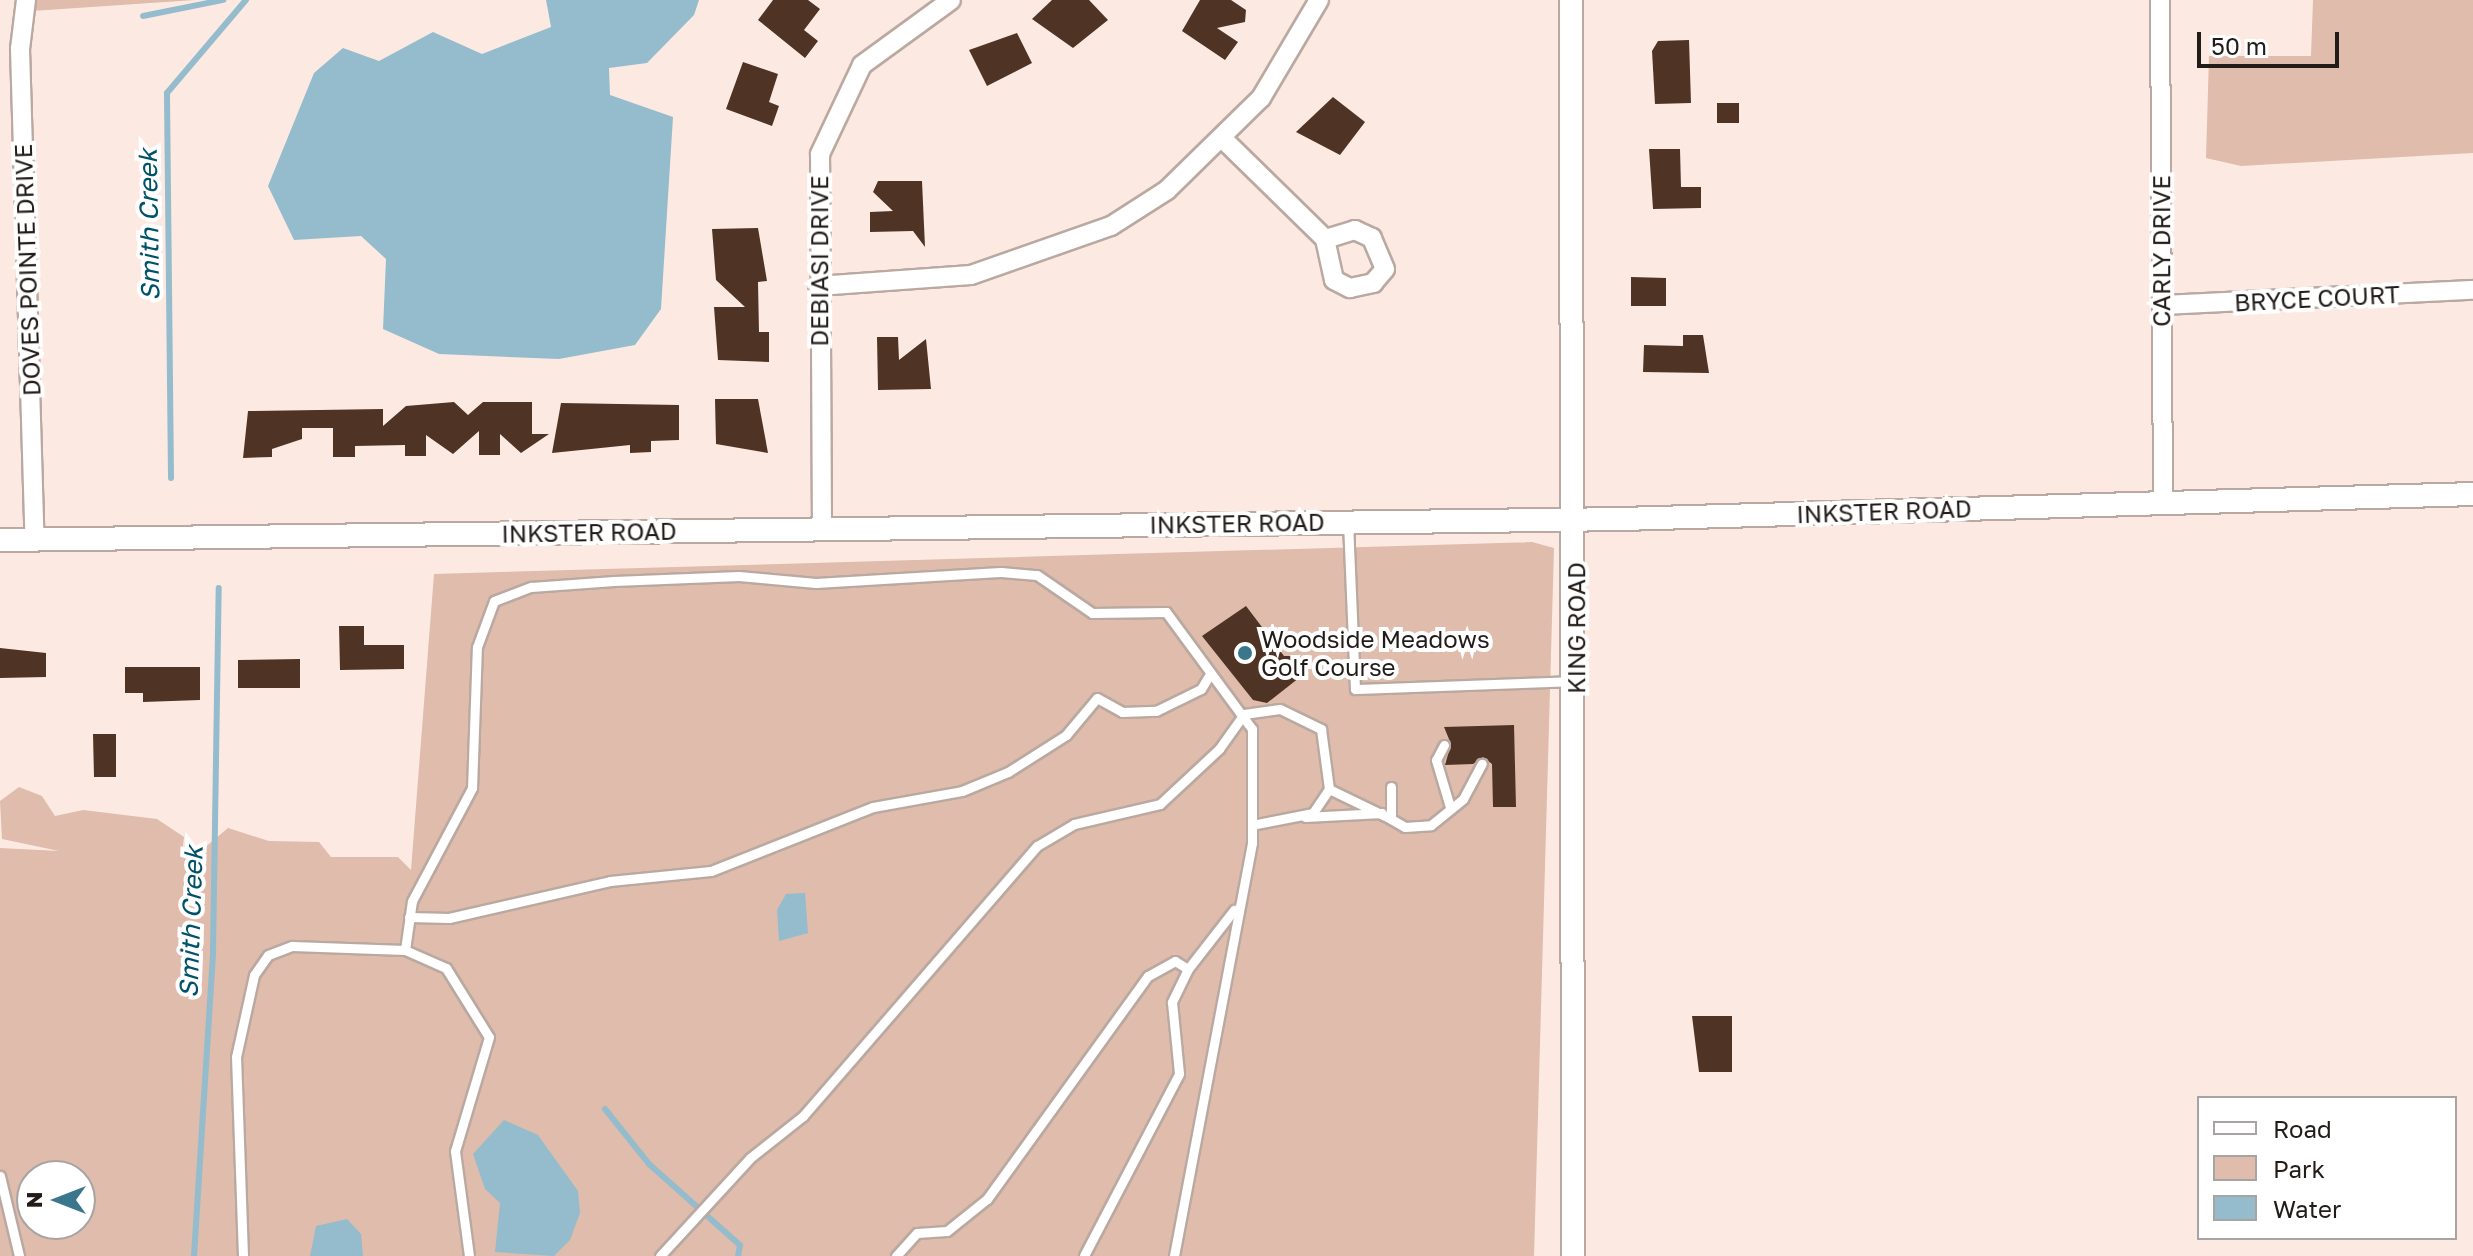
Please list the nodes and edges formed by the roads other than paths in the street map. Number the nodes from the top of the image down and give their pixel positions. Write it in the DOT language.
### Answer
graph roads {
  1 [pos="26,0"];
  2 [pos="951,0"];
  3 [pos="1319,0"];
  4 [pos="1571,0"];
  5 [pos="2160,0"];
  6 [pos="1223,139"];
  7 [pos="1325,239"];
  8 [pos="818,286"];
  9 [pos="2473,290"];
  10 [pos="2162,305"];
  11 [pos="2473,494"];
  12 [pos="2163,503"];
  13 [pos="1576,519"];
  14 [pos="1348,522"];
  15 [pos="822,529"];
  16 [pos="0,540"];
  17 [pos="35,540"];
  18 [pos="1210,674"];
  19 [pos="1575,681"];
  20 [pos="1244,714"];
  21 [pos="1444,745"];
  22 [pos="1482,764"];
  23 [pos="1391,787"];
  24 [pos="1329,789"];
  25 [pos="1450,807"];
  26 [pos="1386,816"];
  27 [pos="1302,818"];
  28 [pos="1252,825"];
  29 [pos="1234,910"];
  30 [pos="409,917"];
  31 [pos="405,950"];
  32 [pos="1188,969"];
  33 [pos="0,1176"];
  34 [pos="19,1256"];
  35 [pos="243,1256"];
  36 [pos="469,1256"];
  37 [pos="660,1256"];
  38 [pos="896,1256"];
  39 [pos="1084,1256"];
  40 [pos="1174,1256"];
  41 [pos="1573,1256"];
  1 -- 17 [label="street, DOVES POINTE DRIVE"];
  2 -- 8 [label="street, DEBIASI DRIVE"];
  3 -- 6 [label="street"];
  4 -- 13 [label="street, KING ROAD"];
  5 -- 10 [label="street, CARLY DRIVE"];
  6 -- 7 [label="street"];
  6 -- 8 [label="street"];
  8 -- 15 [label="street, DEBIASI DRIVE"];
  9 -- 10 [label="street, BRYCE COURT"];
  10 -- 12 [label="street, CARLY DRIVE"];
  11 -- 12 [label="street, INKSTER ROAD"];
  12 -- 13 [label="street, INKSTER ROAD"];
  13 -- 14 [label="street, INKSTER ROAD"];
  13 -- 19 [label="street, KING ROAD"];
  14 -- 15 [label="street, INKSTER ROAD"];
  14 -- 19 [label="lane"];
  15 -- 17 [label="street, INKSTER ROAD"];
  16 -- 17 [label="street, INKSTER ROAD"];
  18 -- 20 [label="lane"];
  18 -- 30 [label="lane"];
  18 -- 30 [label="lane"];
  19 -- 41 [label="street, KING ROAD"];
  20 -- 24 [label="lane"];
  20 -- 28 [label="lane"];
  20 -- 37 [label="lane"];
  21 -- 25 [label="lane"];
  22 -- 25 [label="lane"];
  23 -- 26 [label="lane"];
  24 -- 26 [label="lane"];
  24 -- 27 [label="lane"];
  25 -- 26 [label="lane"];
  26 -- 27 [label="lane"];
  27 -- 28 [label="lane"];
  28 -- 29 [label="lane"];
  29 -- 32 [label="lane"];
  29 -- 40 [label="lane"];
  30 -- 31 [label="lane"];
  31 -- 35 [label="lane"];
  31 -- 36 [label="lane"];
  32 -- 38 [label="lane"];
  32 -- 39 [label="lane"];
  33 -- 34 [label="lane"];
}
